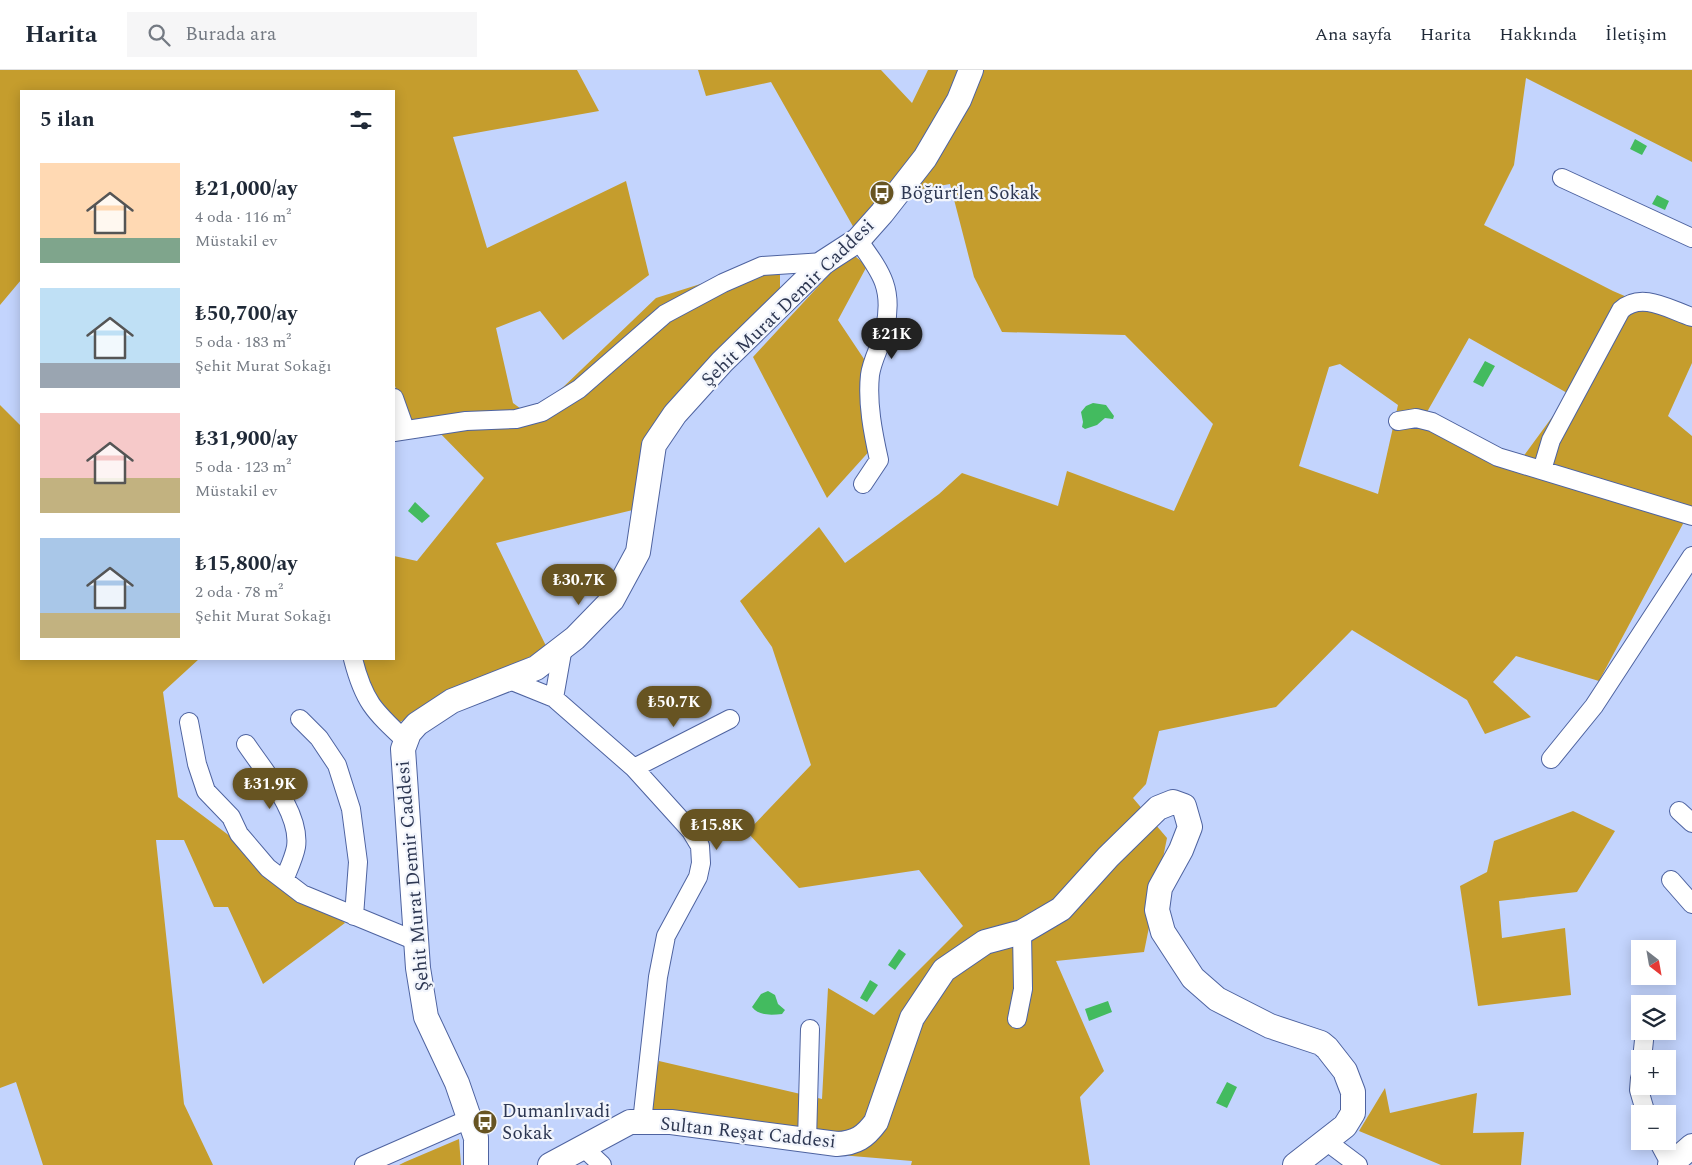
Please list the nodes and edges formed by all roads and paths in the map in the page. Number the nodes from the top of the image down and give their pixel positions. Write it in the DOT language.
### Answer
graph roads {
  1 [pos="971,70"];
  2 [pos="1562,178"];
  3 [pos="1692,238"];
  4 [pos="858,240"];
  5 [pos="824,262"];
  6 [pos="1692,317"];
  7 [pos="395,405"];
  8 [pos="1398,421"];
  9 [pos="399,431"];
  10 [pos="1542,470"];
  11 [pos="863,484"];
  12 [pos="1692,516"];
  13 [pos="1692,556"];
  14 [pos="563,647"];
  15 [pos="353,660"];
  16 [pos="507,679"];
  17 [pos="554,698"];
  18 [pos="300,719"];
  19 [pos="730,719"];
  20 [pos="189,722"];
  21 [pos="406,741"];
  22 [pos="246,744"];
  23 [pos="1551,759"];
  24 [pos="634,768"];
  25 [pos="284,880"];
  26 [pos="1671,880"];
  27 [pos="1692,904"];
  28 [pos="354,916"];
  29 [pos="1022,932"];
  30 [pos="416,941"];
  31 [pos="1017,1019"];
  32 [pos="810,1029"];
  33 [pos="469,1119"];
  34 [pos="642,1122"];
  35 [pos="807,1141"];
  36 [pos="1326,1141"];
  37 [pos="1692,1146"];
  38 [pos="583,1147"];
  39 [pos="1663,1150"];
  40 [pos="364,1165"];
  41 [pos="476,1165"];
  42 [pos="550,1165"];
  43 [pos="602,1165"];
  44 [pos="1295,1165"];
  45 [pos="1358,1165"];
  46 [pos="1671,1165"];
  1 -- 4 [label="street, Şehit Murat Demir Caddesi"];
  2 -- 3 [label="street"];
  4 -- 5 [label="street, Şehit Murat Demir Caddesi"];
  4 -- 11 [label="street"];
  5 -- 9 [label="street"];
  5 -- 14 [label="street, Şehit Murat Demir Caddesi"];
  6 -- 10 [label="street"];
  7 -- 9 [label="street"];
  8 -- 10 [label="street"];
  10 -- 12 [label="street"];
  13 -- 23 [label="street"];
  14 -- 16 [label="street, Şehit Murat Demir Caddesi"];
  14 -- 17 [label="street"];
  15 -- 21 [label="street"];
  16 -- 17 [label="street"];
  16 -- 21 [label="street, Şehit Murat Demir Caddesi"];
  17 -- 24 [label="street"];
  18 -- 28 [label="street"];
  19 -- 24 [label="street"];
  20 -- 25 [label="street"];
  21 -- 30 [label="street, Şehit Murat Demir Caddesi"];
  22 -- 25 [label="street"];
  24 -- 34 [label="street"];
  25 -- 28 [label="street"];
  26 -- 27 [label="street"];
  28 -- 30 [label="street"];
  29 -- 31 [label="street"];
  29 -- 35 [label="street, Sultan Reşat Caddesi"];
  29 -- 36 [label="street, Sultan Reşat Caddesi"];
  30 -- 33 [label="street, Şehit Murat Demir Caddesi"];
  32 -- 35 [label="street"];
  33 -- 40 [label="street"];
  33 -- 41 [label="street, Şehit Murat Demir Caddesi"];
  34 -- 35 [label="street, Sultan Reşat Caddesi"];
  34 -- 38 [label="street, Sultan Reşat Caddesi"];
  36 -- 44 [label="street, Sultan Reşat Caddesi"];
  36 -- 45 [label="street"];
  37 -- 46 [label="street"];
  38 -- 42 [label="street, Sultan Reşat Caddesi"];
  38 -- 43 [label="street"];
  39 -- 46 [label="street"];
}
